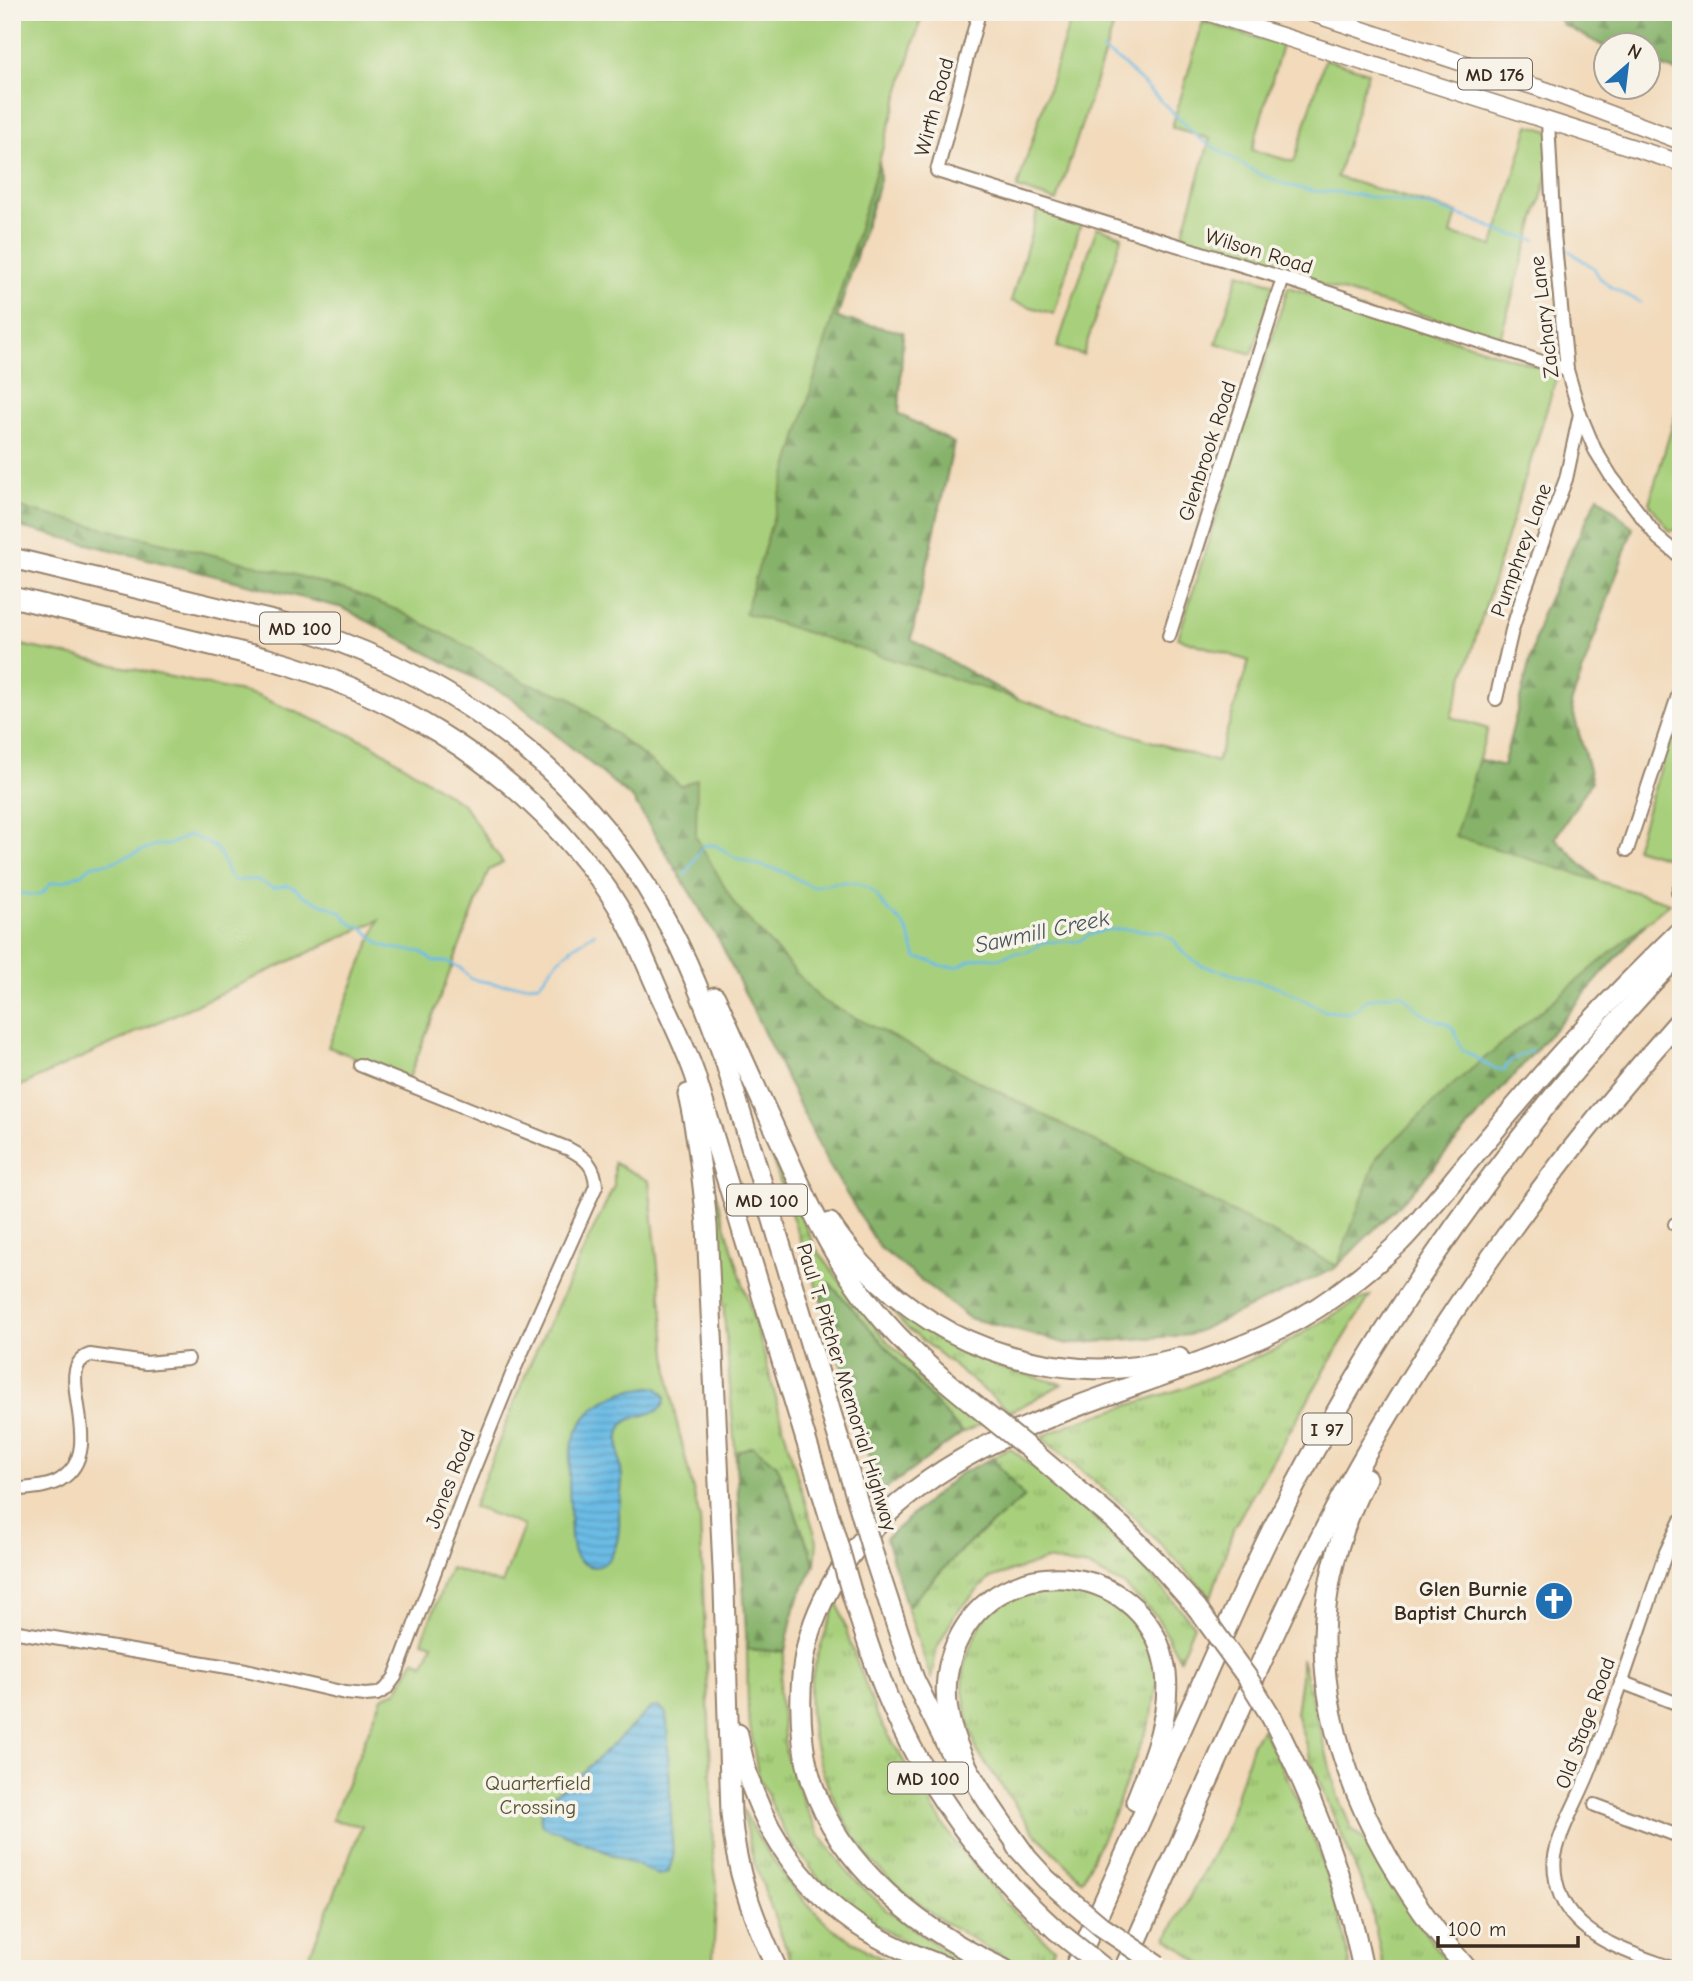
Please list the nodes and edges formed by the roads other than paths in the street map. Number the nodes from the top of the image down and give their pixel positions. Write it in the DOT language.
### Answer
graph roads {
  1 [pos="979,12"];
  2 [pos="1206,12"];
  3 [pos="1308,12"];
  4 [pos="1548,122"];
  5 [pos="1681,141"];
  6 [pos="1681,163"];
  7 [pos="937,172"];
  8 [pos="1283,278"];
  9 [pos="1567,370"];
  10 [pos="1580,414"];
  11 [pos="1681,557"];
  12 [pos="12,558"];
  13 [pos="12,597"];
  14 [pos="1169,636"];
  15 [pos="1681,687"];
  16 [pos="1496,699"];
  17 [pos="617,844"];
  18 [pos="1627,850"];
  19 [pos="1681,930"];
  20 [pos="1681,952"];
  21 [pos="662,998"];
  22 [pos="1681,1019"];
  23 [pos="360,1065"];
  24 [pos="779,1137"];
  25 [pos="1291,1324"];
  26 [pos="1439,1333"];
  27 [pos="188,1359"];
  28 [pos="12,1490"];
  29 [pos="1681,1520"];
  30 [pos="724,1590"];
  31 [pos="12,1631"];
  32 [pos="1621,1682"];
  33 [pos="1681,1705"];
  34 [pos="1595,1805"];
  35 [pos="1681,1837"];
  36 [pos="1025,1855"];
  37 [pos="1171,1865"];
  38 [pos="1161,1967"];
  39 [pos="777,1969"];
  40 [pos="951,1969"];
  41 [pos="1004,1969"];
  42 [pos="1069,1969"];
  43 [pos="1074,1969"];
  44 [pos="1105,1969"];
  45 [pos="1124,1969"];
  46 [pos="1130,1969"];
  47 [pos="1363,1969"];
  48 [pos="1467,1969"];
  49 [pos="1674,1969"];
  1 -- 7 [label="street, Wirth Road"];
  2 -- 4 [label="main road, MD 176"];
  3 -- 5 [label="main road, MD 176"];
  4 -- 6 [label="main road, MD 176"];
  4 -- 9 [label="street, Zachary Lane"];
  7 -- 8 [label="street, Wilson Road"];
  8 -- 9 [label="street, Wilson Road"];
  8 -- 14 [label="street, Glenbrook Road"];
  9 -- 10 [label="street, Zachary Lane"];
  10 -- 11 [label="street, Zachary Lane"];
  10 -- 16 [label="street, Pumphrey Lane"];
  12 -- 17 [label="highway, Paul T. Pitcher Memorial Highway / MD 100"];
  13 -- 21 [label="highway, MD 100"];
  15 -- 18 [label="street"];
  17 -- 24 [label="highway"];
  17 -- 36 [label="highway, Paul T. Pitcher Memorial Highway / MD 100, bridge"];
  19 -- 25 [label="highway"];
  20 -- 43 [label="highway, I 97"];
  21 -- 30 [label="highway"];
  21 -- 44 [label="highway, MD 100, bridge"];
  22 -- 26 [label="highway, I 97"];
  23 -- 31 [label="street, Jones Road"];
  24 -- 25 [label="highway"];
  24 -- 47 [label="highway, bridge"];
  25 -- 41 [label="highway"];
  26 -- 37 [label="highway, I 97"];
  26 -- 48 [label="highway"];
  27 -- 28 [label="street"];
  29 -- 32 [label="street, Old Stage Road"];
  30 -- 39 [label="highway"];
  30 -- 40 [label="highway"];
  32 -- 33 [label="street"];
  32 -- 49 [label="street, Old Stage Road"];
  34 -- 35 [label="street"];
  36 -- 38 [label="highway, Paul T. Pitcher Memorial Highway / MD 100, bridge"];
  36 -- 42 [label="highway"];
  37 -- 45 [label="highway, I 97"];
  37 -- 46 [label="highway"];
}
